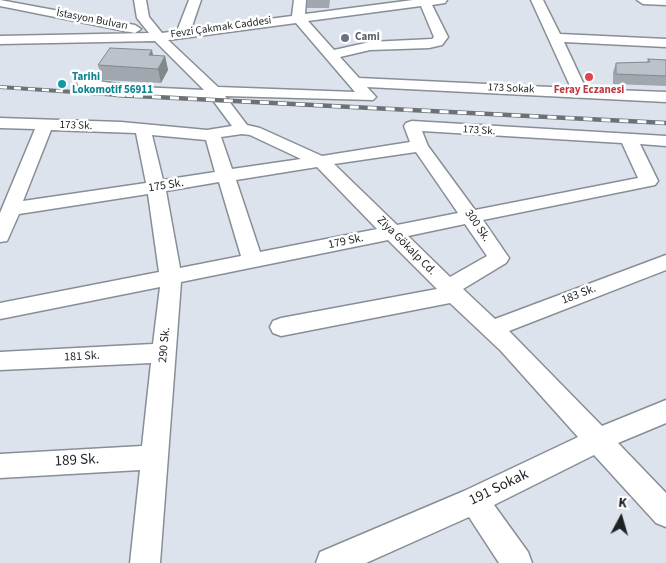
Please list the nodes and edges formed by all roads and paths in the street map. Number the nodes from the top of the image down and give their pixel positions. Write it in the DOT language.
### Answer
graph roads {
  1 [pos="140,0"];
  2 [pos="196,0"];
  3 [pos="300,0"];
  4 [pos="441,0"];
  5 [pos="537,0"];
  6 [pos="643,0"];
  7 [pos="1,1"];
  8 [pos="666,1"];
  9 [pos="426,2"];
  10 [pos="298,17"];
  11 [pos="184,33"];
  12 [pos="156,35"];
  13 [pos="554,38"];
  14 [pos="0,40"];
  15 [pos="666,43"];
  16 [pos="332,55"];
  17 [pos="356,82"];
  18 [pos="84,83"];
  19 [pos="216,93"];
  20 [pos="581,93"];
  21 [pos="666,97"];
  22 [pos="0,124"];
  23 [pos="45,125"];
  24 [pos="242,128"];
  25 [pos="143,130"];
  26 [pos="212,134"];
  27 [pos="629,140"];
  28 [pos="666,141"];
  29 [pos="420,146"];
  30 [pos="322,162"];
  31 [pos="226,177"];
  32 [pos="156,188"];
  33 [pos="11,210"];
  34 [pos="471,217"];
  35 [pos="393,232"];
  36 [pos="0,236"];
  37 [pos="253,261"];
  38 [pos="666,262"];
  39 [pos="171,278"];
  40 [pos="451,291"];
  41 [pos="0,311"];
  42 [pos="281,327"];
  43 [pos="492,329"];
  44 [pos="164,353"];
  45 [pos="0,362"];
  46 [pos="666,411"];
  47 [pos="597,440"];
  48 [pos="155,457"];
  49 [pos="0,466"];
  50 [pos="474,501"];
  51 [pos="666,513"];
  52 [pos="145,563"];
  53 [pos="331,563"];
  54 [pos="517,563"];
  1 -- 12 [label="street"];
  2 -- 11 [label="street"];
  3 -- 10 [label="street"];
  4 -- 9 [label="street, Fevzi Çakmak Caddesi"];
  5 -- 13 [label="street"];
  6 -- 8 [label="street"];
  7 -- 12 [label="street, İstasyon Bulvarı"];
  9 -- 10 [label="street, Fevzi Çakmak Caddesi"];
  9 -- 16 [label="street"];
  10 -- 11 [label="street, Fevzi Çakmak Caddesi"];
  10 -- 16 [label="street"];
  11 -- 12 [label="street, Fevzi Çakmak Caddesi"];
  12 -- 14 [label="street, Fevzi Çakmak Caddesi"];
  12 -- 19 [label="street"];
  13 -- 15 [label="street"];
  13 -- 20 [label="street"];
  16 -- 17 [label="street"];
  17 -- 19 [label="street"];
  17 -- 20 [label="street, 173 Sokak"];
  18 -- 19 [label="street"];
  19 -- 24 [label="street"];
  20 -- 21 [label="street, 173 Sokak"];
  22 -- 23 [label="street, 173 Sk."];
  23 -- 25 [label="street, 173 Sk."];
  23 -- 33 [label="street"];
  24 -- 26 [label="street, 173 Sk."];
  24 -- 30 [label="street, Ziya Gökalp Cd."];
  25 -- 26 [label="street, 173 Sk."];
  25 -- 32 [label="street, 290 Sk."];
  26 -- 31 [label="street"];
  27 -- 28 [label="street, 173 Sk."];
  27 -- 29 [label="street, 173 Sk."];
  27 -- 34 [label="street, 179 Sk."];
  29 -- 30 [label="street"];
  29 -- 34 [label="street, 300 Sk."];
  30 -- 31 [label="street, 175 Sk."];
  30 -- 35 [label="street, Ziya Gökalp Cd."];
  31 -- 32 [label="street, 175 Sk."];
  31 -- 37 [label="street"];
  32 -- 33 [label="street, 175 Sk."];
  32 -- 39 [label="street, 290 Sk."];
  33 -- 36 [label="street"];
  34 -- 35 [label="street, 179 Sk."];
  34 -- 40 [label="street, 300 Sk."];
  35 -- 37 [label="street, 179 Sk."];
  35 -- 40 [label="street, Ziya Gökalp Cd."];
  37 -- 39 [label="street, 179 Sk."];
  38 -- 43 [label="street, 183 Sk."];
  39 -- 41 [label="street, 179 Sk."];
  39 -- 44 [label="street, 290 Sk."];
  40 -- 42 [label="street, 300 Sk."];
  40 -- 43 [label="street, Ziya Gökalp Cd."];
  43 -- 47 [label="street, Ziya Gökalp Cd."];
  44 -- 45 [label="street, 181 Sk."];
  44 -- 48 [label="street, 290 Sk."];
  46 -- 47 [label="street, 191 Sokak"];
  47 -- 50 [label="street, 191 Sokak"];
  47 -- 51 [label="street, Ziya Gökalp Cd."];
  48 -- 49 [label="street, 189 Sk."];
  48 -- 52 [label="street, 290 Sk."];
  50 -- 53 [label="street, 191 Sokak"];
  50 -- 54 [label="street"];
}
